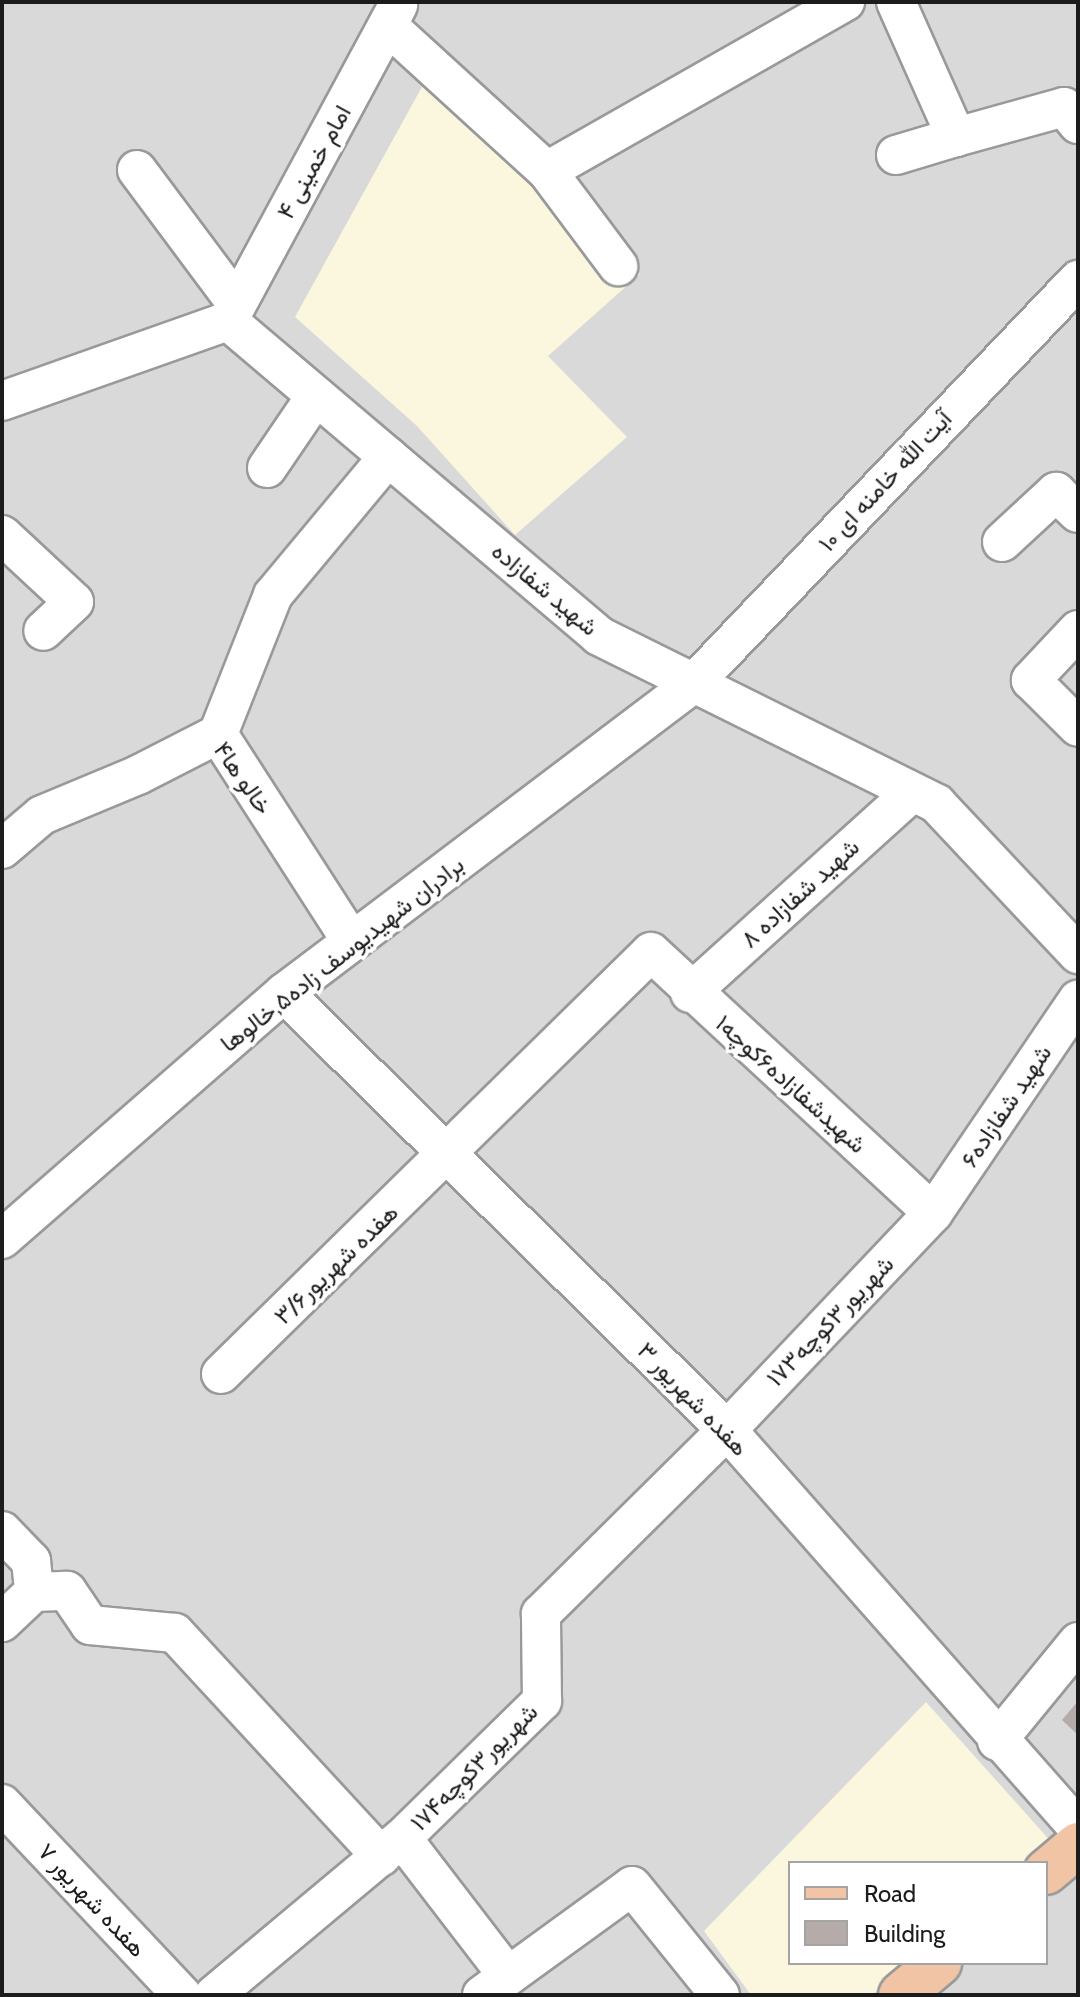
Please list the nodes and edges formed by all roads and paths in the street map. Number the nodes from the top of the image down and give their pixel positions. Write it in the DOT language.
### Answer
graph roads {
  1 [pos="845,2"];
  2 [pos="896,2"];
  3 [pos="394,14"];
  4 [pos="1078,124"];
  5 [pos="956,137"];
  6 [pos="896,155"];
  7 [pos="137,170"];
  8 [pos="547,171"];
  9 [pos="618,266"];
  10 [pos="1078,280"];
  11 [pos="232,312"];
  12 [pos="316,396"];
  13 [pos="2,401"];
  14 [pos="388,457"];
  15 [pos="267,468"];
  16 [pos="1078,513"];
  17 [pos="2,535"];
  18 [pos="1002,542"];
  19 [pos="1078,630"];
  20 [pos="43,631"];
  21 [pos="694,683"];
  22 [pos="1078,727"];
  23 [pos="218,734"];
  24 [pos="911,793"];
  25 [pos="2,849"];
  26 [pos="352,942"];
  27 [pos="651,952"];
  28 [pos="1078,954"];
  29 [pos="284,993"];
  30 [pos="690,993"];
  31 [pos="1078,1000"];
  32 [pos="450,1153"];
  33 [pos="933,1213"];
  34 [pos="2,1239"];
  35 [pos="221,1374"];
  36 [pos="727,1430"];
  37 [pos="2,1531"];
  38 [pos="34,1592"];
  39 [pos="2,1622"];
  40 [pos="1078,1642"];
  41 [pos="997,1741"];
  42 [pos="2,1804"];
  43 [pos="1078,1828"];
  44 [pos="1078,1845"];
  45 [pos="392,1847"];
  46 [pos="1048,1870"];
  47 [pos="937,1965"];
  48 [pos="495,1986"];
  49 [pos="182,1995"];
  50 [pos="214,1995"];
  51 [pos="720,1995"];
  52 [pos="901,1995"];
  1 -- 8 [label="street"];
  2 -- 5 [label="street"];
  3 -- 8 [label="street"];
  3 -- 11 [label="street, امام خمینی ۴"];
  4 -- 5 [label="street"];
  5 -- 6 [label="street"];
  7 -- 11 [label="street, شهید شفازاده"];
  8 -- 9 [label="street"];
  10 -- 21 [label="street, آیت الله خامنه ای ۱۰"];
  11 -- 12 [label="street, شهید شفازاده"];
  11 -- 13 [label="street"];
  12 -- 14 [label="street, شهید شفازاده"];
  12 -- 15 [label="street"];
  14 -- 21 [label="street, شهید شفازاده"];
  14 -- 23 [label="street"];
  16 -- 18 [label="street"];
  17 -- 20 [label="street"];
  19 -- 22 [label="street"];
  21 -- 24 [label="street, شهید شفازاده"];
  21 -- 26 [label="street, برادران شهیدیوسف زاده۵,خالوها"];
  23 -- 25 [label="street, خالو ها۴"];
  23 -- 26 [label="street, خالو ها۴"];
  24 -- 28 [label="street, شهید شفازاده"];
  24 -- 30 [label="street, شهید شفازاده ۸"];
  26 -- 29 [label="street, برادران شهیدیوسف زاده۵,خالوها"];
  27 -- 30 [label="street, شهیدشفازاده۶کوچه۱"];
  27 -- 32 [label="street, هفده شهریور۳/۶"];
  29 -- 32 [label="street, هفده شهریور ۳"];
  29 -- 34 [label="street, برادران شهیدیوسف زاده۵,خالوها"];
  30 -- 33 [label="street, شهیدشفازاده۶کوچه۱"];
  31 -- 33 [label="street, شهید شفازاده۶"];
  32 -- 35 [label="street, هفده شهریور۳/۶"];
  32 -- 36 [label="street, هفده شهریور ۳"];
  33 -- 36 [label="street, ۱۷شهریور۳کوچه۳"];
  36 -- 41 [label="street, هفده شهریور ۳"];
  36 -- 45 [label="street, ۱۷شهریور۳کوچه۴"];
  37 -- 38 [label="street"];
  38 -- 39 [label="street"];
  38 -- 45 [label="street"];
  40 -- 41 [label="street"];
  41 -- 43 [label="street, هفده شهریور ۳"];
  42 -- 49 [label="street, هفده شهریور ۷"];
  44 -- 46 [label="main road"];
  45 -- 48 [label="street"];
  45 -- 50 [label="street, ۱۷شهریور۳کوچه۴"];
  47 -- 52 [label="main road"];
  48 -- 51 [label="street"];
}
